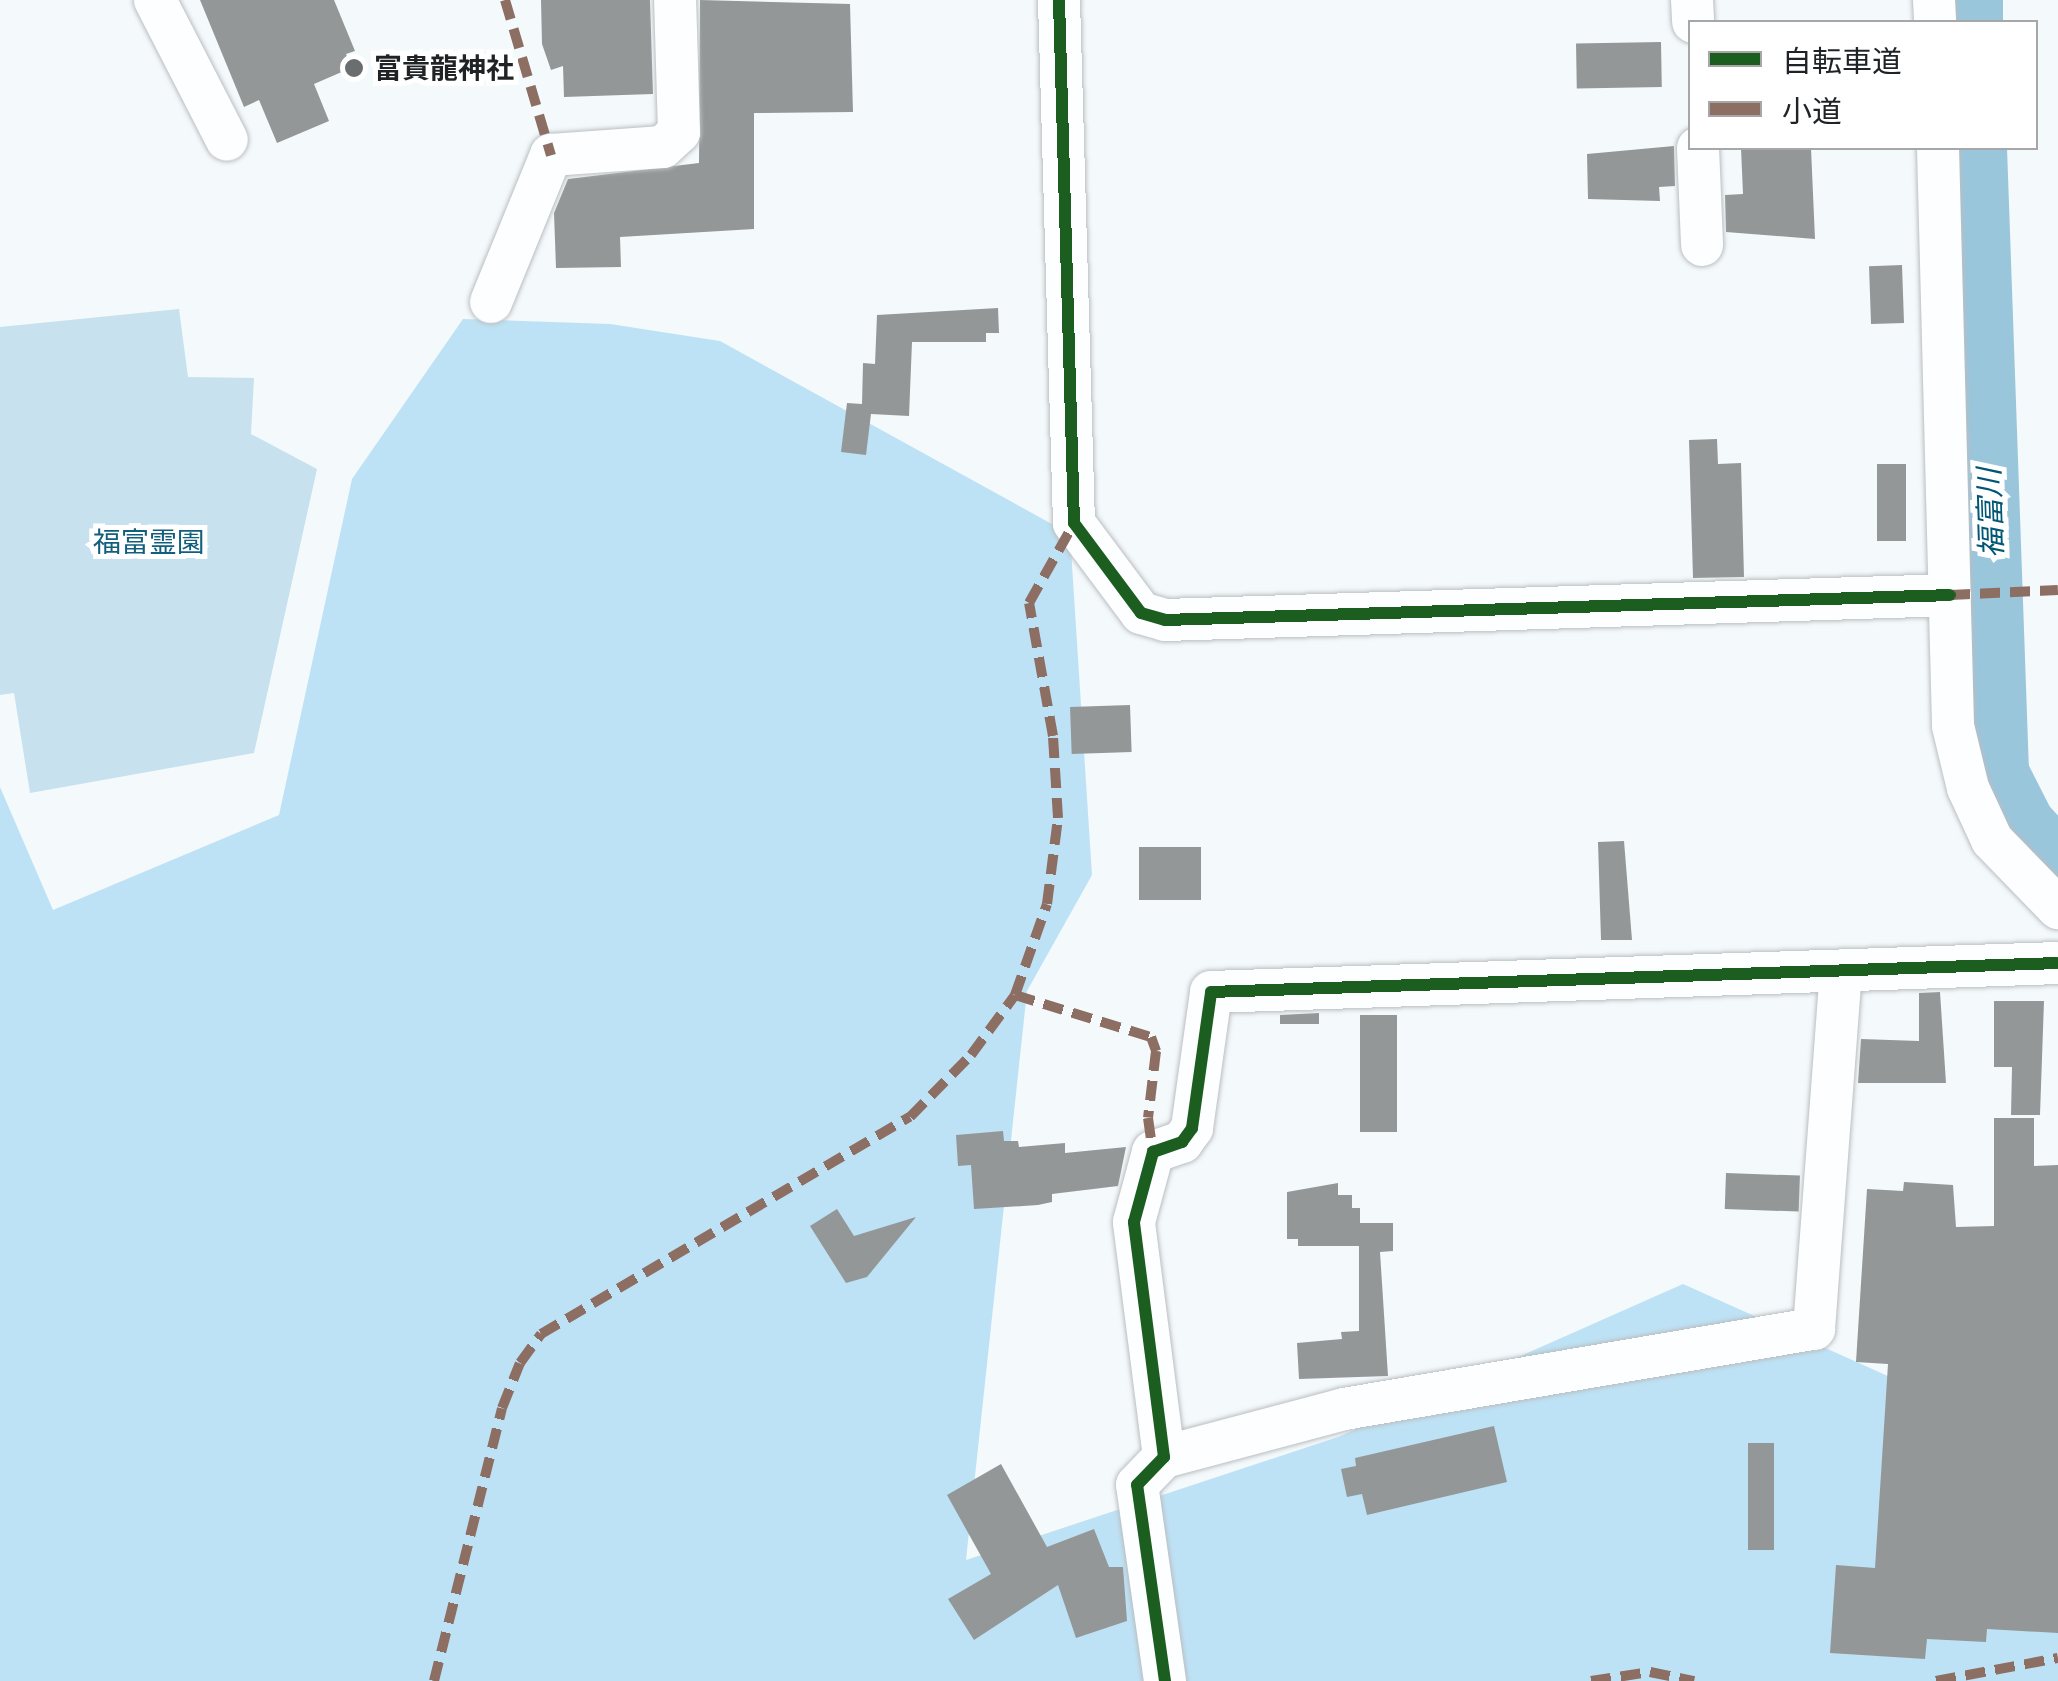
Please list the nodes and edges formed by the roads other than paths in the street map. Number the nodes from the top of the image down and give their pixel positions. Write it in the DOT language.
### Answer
graph roads {
  1 [pos="155,0"];
  2 [pos="675,0"];
  3 [pos="1059,0"];
  4 [pos="227,140"];
  5 [pos="1698,150"];
  6 [pos="1938,150"];
  7 [pos="1702,245"];
  8 [pos="491,302"];
  9 [pos="1950,595"];
  10 [pos="2058,908"];
  11 [pos="2058,962"];
  12 [pos="1840,971"];
  13 [pos="1164,1457"];
  14 [pos="1165,1681"];
  1 -- 4 [label="street"];
  2 -- 8 [label="street"];
  3 -- 9 [label="street"];
  5 -- 7 [label="street"];
  6 -- 9 [label="street"];
  9 -- 10 [label="street"];
  11 -- 12 [label="street"];
  12 -- 13 [label="street"];
  12 -- 13 [label="street"];
  13 -- 14 [label="street"];
}
